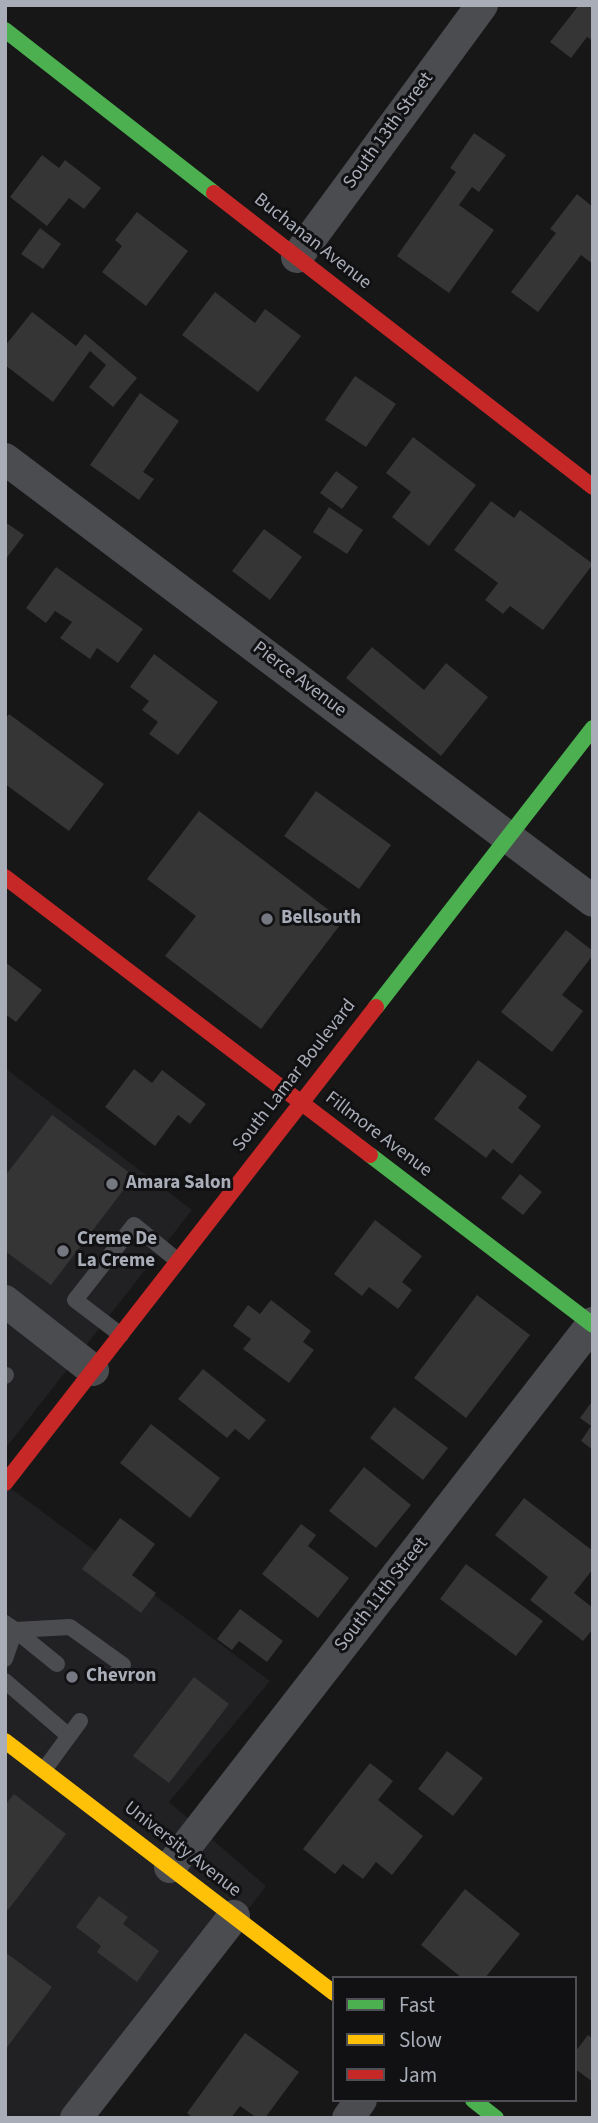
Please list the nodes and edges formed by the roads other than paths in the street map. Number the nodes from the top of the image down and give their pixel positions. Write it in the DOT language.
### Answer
graph roads {
  1 [pos="482,5"];
  2 [pos="5,30"];
  3 [pos="297,257"];
  4 [pos="5,459"];
  5 [pos="593,487"];
  6 [pos="593,728"];
  7 [pos="508,837"];
  8 [pos="5,877"];
  9 [pos="593,901"];
  10 [pos="301,1103"];
  11 [pos="178,1261"];
  12 [pos="5,1301"];
  13 [pos="592,1324"];
  14 [pos="121,1335"];
  15 [pos="93,1370"];
  16 [pos="5,1483"];
  17 [pos="10,1627"];
  18 [pos="5,1659"];
  19 [pos="57,1664"];
  20 [pos="116,1674"];
  21 [pos="5,1681"];
  22 [pos="80,1721"];
  23 [pos="69,1736"];
  24 [pos="5,1741"];
  25 [pos="44,1770"];
  26 [pos="170,1867"];
  27 [pos="234,1916"];
  28 [pos="332,1991"];
  29 [pos="360,2102"];
  30 [pos="476,2102"];
  31 [pos="76,2118"];
  32 [pos="348,2118"];
  33 [pos="496,2118"];
  1 -- 3 [label="street, South 13th Street"];
  2 -- 3 [label="street, Buchanan Avenue"];
  3 -- 5 [label="street, Buchanan Avenue"];
  4 -- 7 [label="street, Pierce Avenue"];
  6 -- 7 [label="street, South Lamar Boulevard"];
  7 -- 9 [label="street, Pierce Avenue"];
  7 -- 10 [label="street, South Lamar Boulevard"];
  8 -- 10 [label="street, Fillmore Avenue"];
  10 -- 11 [label="street, South Lamar Boulevard"];
  10 -- 13 [label="street, Fillmore Avenue"];
  11 -- 14 [label="street, South Lamar Boulevard"];
  11 -- 14 [label="lane"];
  12 -- 15 [label="street"];
  13 -- 26 [label="street, South 11th Street"];
  14 -- 15 [label="street, South Lamar Boulevard"];
  15 -- 16 [label="street, South Lamar Boulevard"];
  17 -- 18 [label="lane"];
  17 -- 19 [label="lane"];
  17 -- 20 [label="lane"];
  21 -- 23 [label="lane"];
  22 -- 23 [label="lane"];
  23 -- 25 [label="lane"];
  24 -- 25 [label="street, University Avenue"];
  25 -- 26 [label="street, University Avenue"];
  26 -- 27 [label="street, University Avenue"];
  27 -- 28 [label="street, University Avenue"];
  27 -- 31 [label="street"];
  29 -- 32 [label="street"];
  30 -- 33 [label="street"];
}
